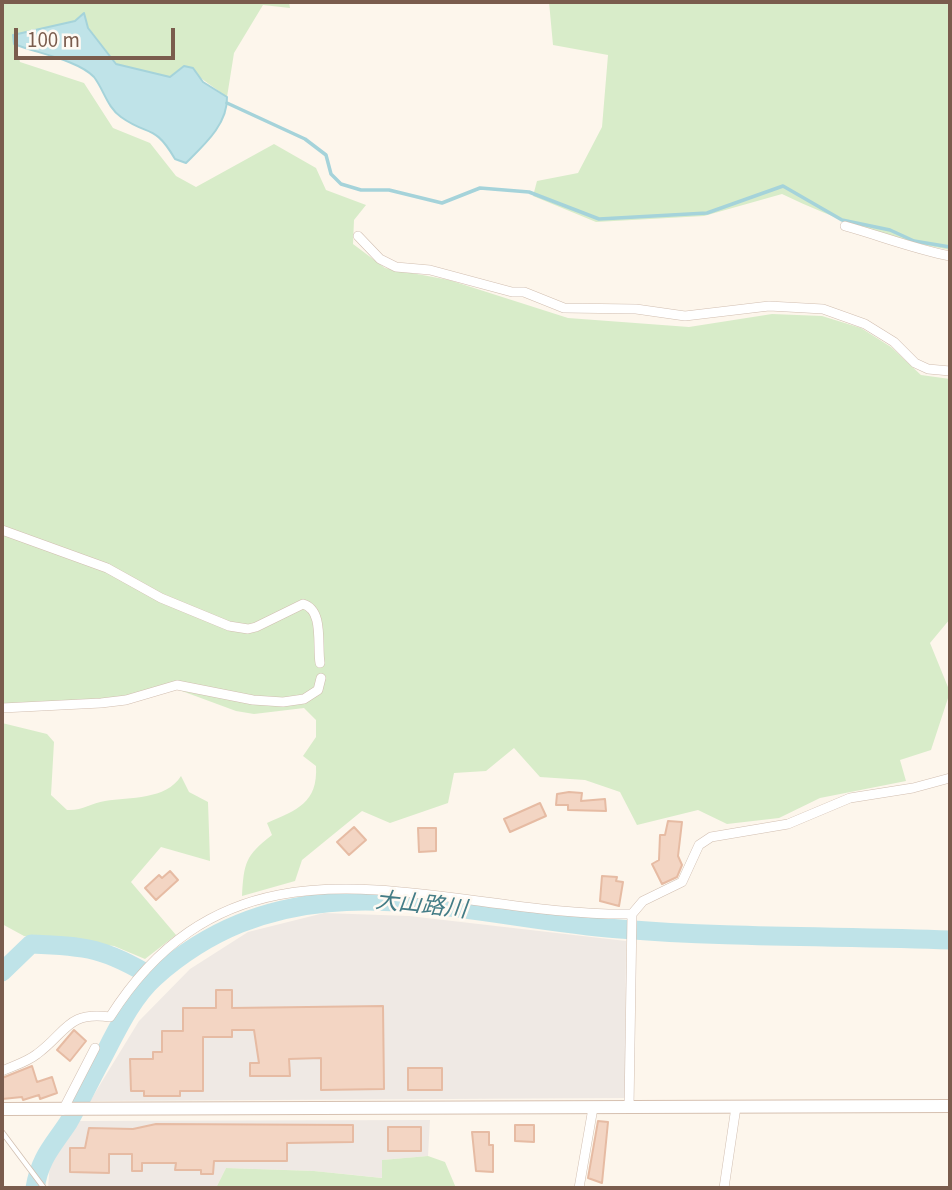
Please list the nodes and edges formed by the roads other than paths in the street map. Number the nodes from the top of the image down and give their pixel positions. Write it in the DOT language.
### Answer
graph roads {
  1 [pos="845,226"];
  2 [pos="358,236"];
  3 [pos="950,256"];
  4 [pos="950,371"];
  5 [pos="2,530"];
  6 [pos="320,663"];
  7 [pos="321,678"];
  8 [pos="2,708"];
  9 [pos="950,778"];
  10 [pos="632,917"];
  11 [pos="95,1048"];
  12 [pos="2,1071"];
  13 [pos="950,1106"];
  14 [pos="737,1107"];
  15 [pos="593,1108"];
  16 [pos="629,1108"];
  17 [pos="2,1109"];
  18 [pos="63,1110"];
  19 [pos="2,1132"];
  20 [pos="44,1188"];
  21 [pos="579,1188"];
  22 [pos="724,1188"];
  1 -- 3 [label="street"];
  2 -- 4 [label="street"];
  5 -- 6 [label="street"];
  7 -- 8 [label="street"];
  9 -- 10 [label="street"];
  10 -- 12 [label="street"];
  10 -- 16 [label="street"];
  11 -- 18 [label="street"];
  13 -- 14 [label="street"];
  14 -- 16 [label="street"];
  14 -- 22 [label="street"];
  15 -- 16 [label="street"];
  15 -- 18 [label="street"];
  15 -- 21 [label="street"];
  17 -- 18 [label="street"];
  19 -- 20 [label="lane"];
}
